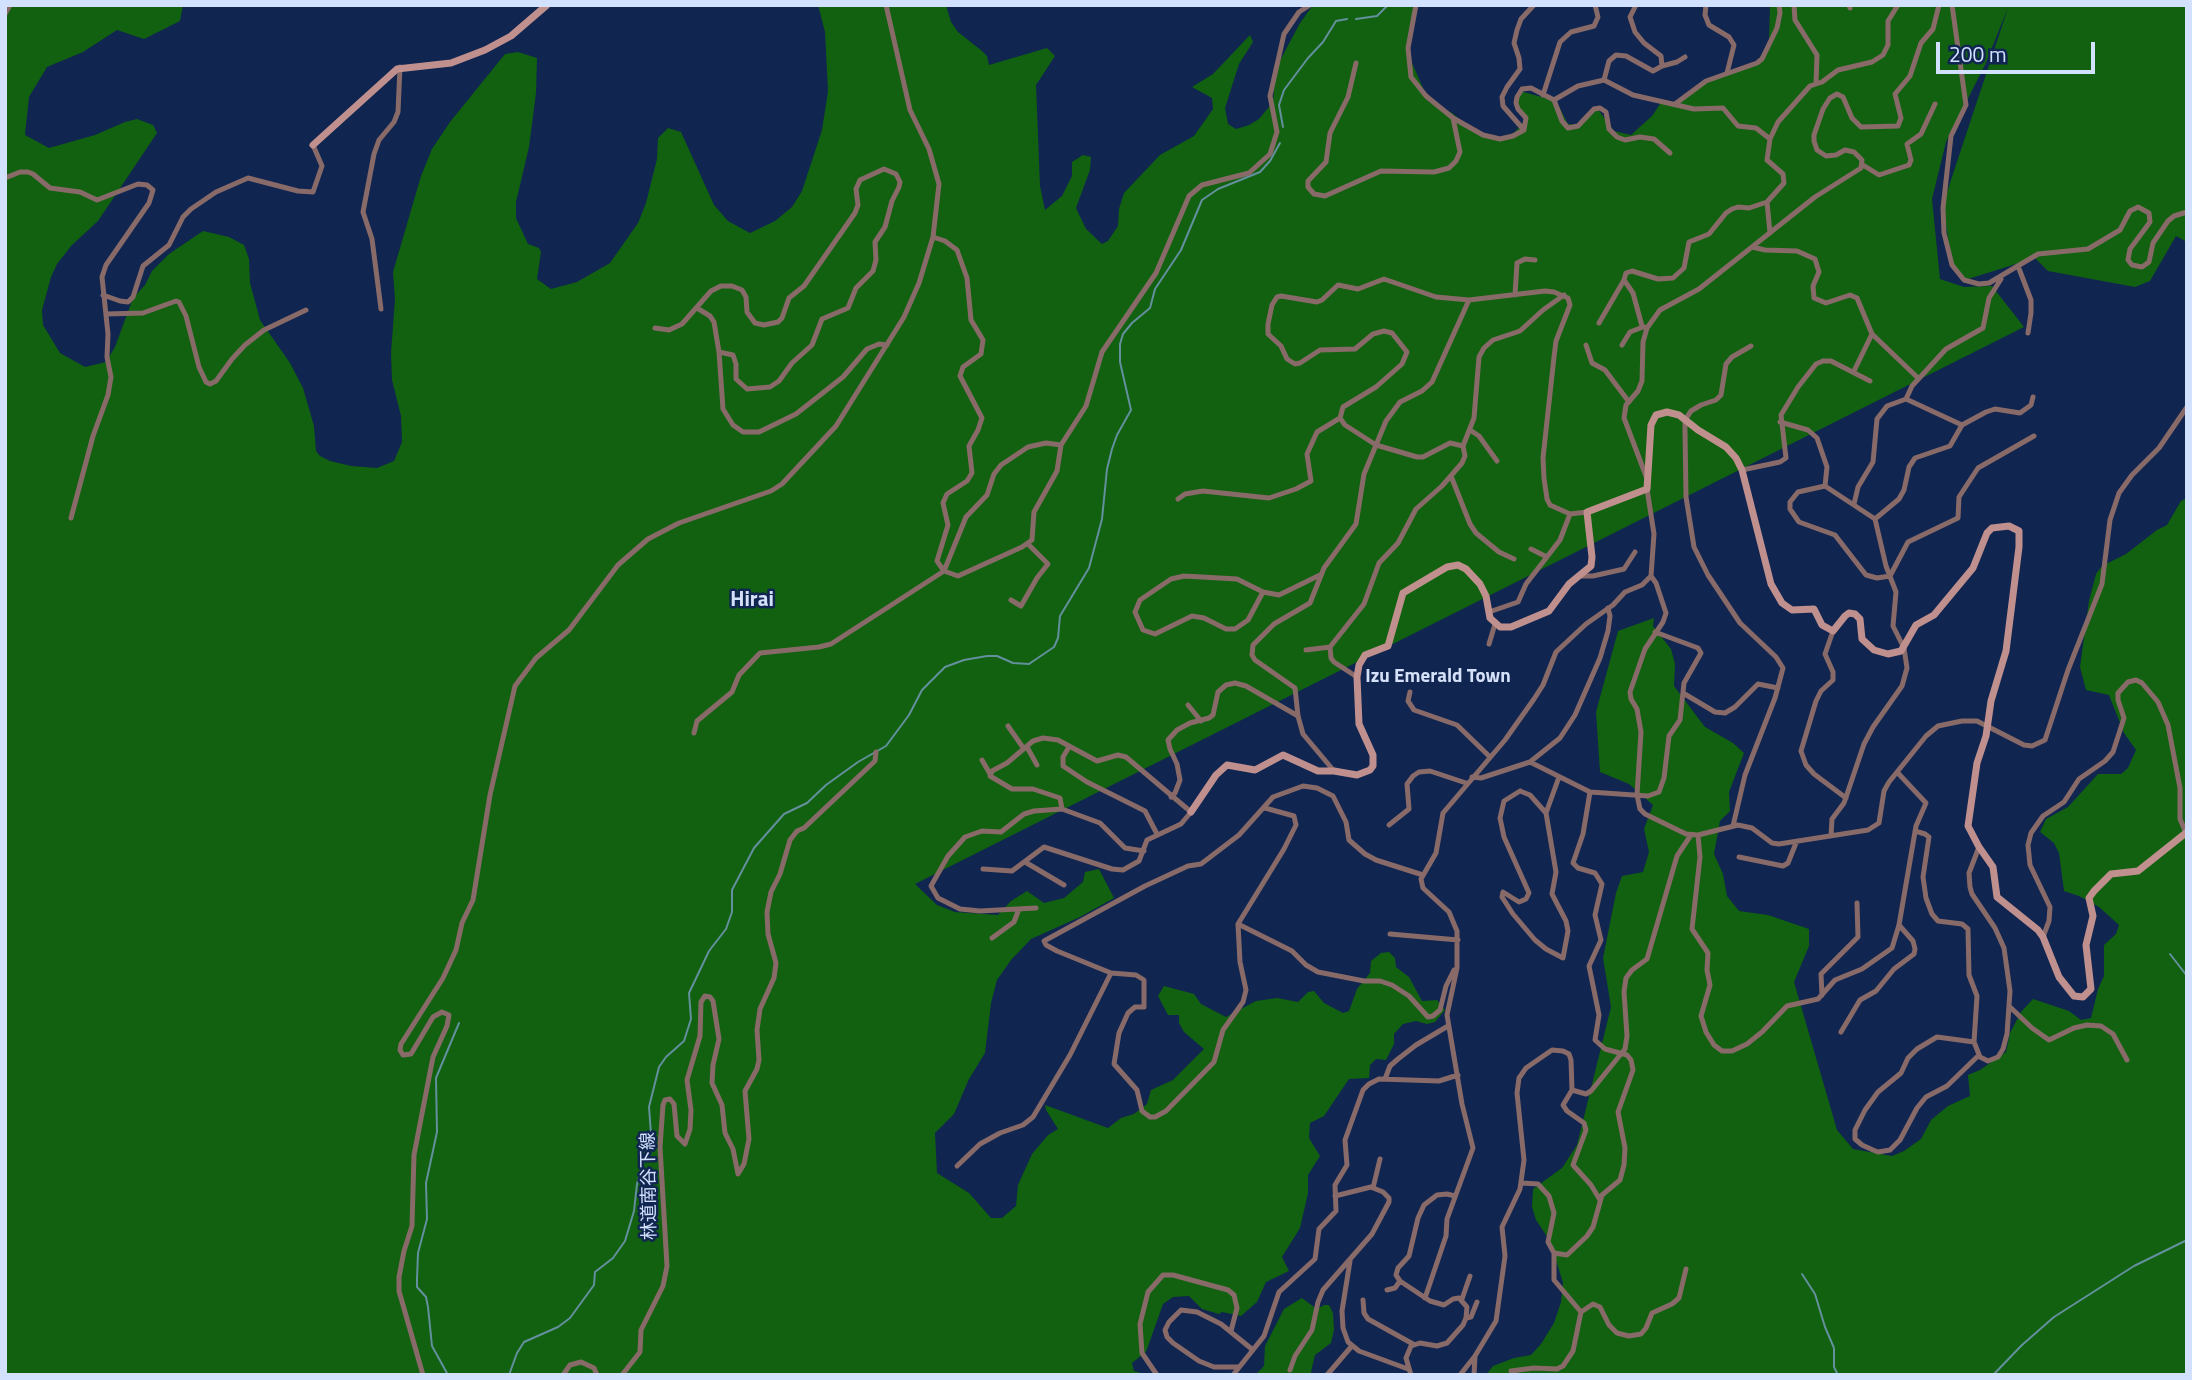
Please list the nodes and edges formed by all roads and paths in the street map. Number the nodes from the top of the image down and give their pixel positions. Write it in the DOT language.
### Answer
graph roads {
  1 [pos="10,5"];
  2 [pos="547,5"];
  3 [pos="886,5"];
  4 [pos="1291,5"];
  5 [pos="1310,5"];
  6 [pos="1416,5"];
  7 [pos="1534,5"];
  8 [pos="1595,5"];
  9 [pos="1636,5"];
  10 [pos="1706,5"];
  11 [pos="1779,5"];
  12 [pos="1794,5"];
  13 [pos="1898,5"];
  14 [pos="1939,5"];
  15 [pos="1952,5"];
  16 [pos="1299,12"];
  17 [pos="5,14"];
  18 [pos="1685,57"];
  19 [pos="1356,63"];
  20 [pos="1662,66"];
  21 [pos="400,67"];
  22 [pos="1727,73"];
  23 [pos="1604,80"];
  24 [pos="1816,83"];
  25 [pos="1543,95"];
  26 [pos="1554,100"];
  27 [pos="1935,103"];
  28 [pos="1675,104"];
  29 [pos="1453,118"];
  30 [pos="1524,130"];
  31 [pos="1770,139"];
  32 [pos="313,145"];
  33 [pos="1670,153"];
  34 [pos="1863,165"];
  35 [pos="5,178"];
  36 [pos="1767,202"];
  37 [pos="2187,212"];
  38 [pos="1770,233"];
  39 [pos="933,237"];
  40 [pos="1752,247"];
  41 [pos="1535,260"];
  42 [pos="2018,266"];
  43 [pos="2001,278"];
  44 [pos="1625,280"];
  45 [pos="103,295"];
  46 [pos="1514,295"];
  47 [pos="1564,295"];
  48 [pos="1469,300"];
  49 [pos="697,308"];
  50 [pos="382,309"];
  51 [pos="306,310"];
  52 [pos="106,314"];
  53 [pos="1599,323"];
  54 [pos="655,328"];
  55 [pos="1645,328"];
  56 [pos="2028,333"];
  57 [pos="1872,334"];
  58 [pos="887,345"];
  59 [pos="1586,345"];
  60 [pos="1622,345"];
  61 [pos="1751,346"];
  62 [pos="719,352"];
  63 [pos="1854,371"];
  64 [pos="1918,379"];
  65 [pos="1870,381"];
  66 [pos="2033,397"];
  67 [pos="1906,399"];
  68 [pos="1629,402"];
  69 [pos="2187,407"];
  70 [pos="1340,418"];
  71 [pos="1685,420"];
  72 [pos="1780,422"];
  73 [pos="1962,425"];
  74 [pos="1470,430"];
  75 [pos="2034,436"];
  76 [pos="1061,444"];
  77 [pos="1376,445"];
  78 [pos="1463,446"];
  79 [pos="1497,460"];
  80 [pos="1742,470"];
  81 [pos="1451,476"];
  82 [pos="1647,480"];
  83 [pos="1825,486"];
  84 [pos="1647,489"];
  85 [pos="1178,499"];
  86 [pos="1854,503"];
  87 [pos="1587,512"];
  88 [pos="1570,514"];
  89 [pos="71,518"];
  90 [pos="1875,519"];
  91 [pos="1028,544"];
  92 [pos="1531,549"];
  93 [pos="1635,552"];
  94 [pos="1547,557"];
  95 [pos="1514,559"];
  96 [pos="944,571"];
  97 [pos="1320,575"];
  98 [pos="1580,576"];
  99 [pos="1651,576"];
  100 [pos="1890,576"];
  101 [pos="1262,592"];
  102 [pos="1012,600"];
  103 [pos="1608,608"];
  104 [pos="1489,612"];
  105 [pos="1495,624"];
  106 [pos="1833,631"];
  107 [pos="1655,632"];
  108 [pos="1489,644"];
  109 [pos="1330,647"];
  110 [pos="1904,648"];
  111 [pos="1306,650"];
  112 [pos="1357,677"];
  113 [pos="1778,688"];
  114 [pos="1410,692"];
  115 [pos="1683,693"];
  116 [pos="1207,694"];
  117 [pos="1216,698"];
  118 [pos="1188,705"];
  119 [pos="1298,716"];
  120 [pos="1201,721"];
  121 [pos="1008,726"];
  122 [pos="1988,727"];
  123 [pos="694,733"];
  124 [pos="1069,747"];
  125 [pos="1025,748"];
  126 [pos="876,752"];
  127 [pos="1490,757"];
  128 [pos="982,760"];
  129 [pos="1530,762"];
  130 [pos="1037,765"];
  131 [pos="1334,771"];
  132 [pos="1897,772"];
  133 [pos="990,774"];
  134 [pos="1472,777"];
  135 [pos="1559,777"];
  136 [pos="1466,783"];
  137 [pos="1590,792"];
  138 [pos="1637,795"];
  139 [pos="1171,797"];
  140 [pos="1846,798"];
  141 [pos="1265,808"];
  142 [pos="1062,809"];
  143 [pos="1191,812"];
  144 [pos="1546,813"];
  145 [pos="1389,825"];
  146 [pos="1733,826"];
  147 [pos="1916,831"];
  148 [pos="2186,833"];
  149 [pos="1157,834"];
  150 [pos="1695,835"];
  151 [pos="1831,836"];
  152 [pos="1796,843"];
  153 [pos="1979,847"];
  154 [pos="1144,851"];
  155 [pos="1739,857"];
  156 [pos="1025,862"];
  157 [pos="983,869"];
  158 [pos="1423,875"];
  159 [pos="1064,885"];
  160 [pos="1857,903"];
  161 [pos="1035,908"];
  162 [pos="1019,909"];
  163 [pos="1238,924"];
  164 [pos="1899,925"];
  165 [pos="1390,934"];
  166 [pos="992,937"];
  167 [pos="2043,937"];
  168 [pos="1458,940"];
  169 [pos="1457,968"];
  170 [pos="1111,973"];
  171 [pos="1822,995"];
  172 [pos="2010,1007"];
  173 [pos="1448,1026"];
  174 [pos="1841,1032"];
  175 [pos="1974,1042"];
  176 [pos="1622,1054"];
  177 [pos="1979,1055"];
  178 [pos="2127,1060"];
  179 [pos="1458,1075"];
  180 [pos="1385,1079"];
  181 [pos="1572,1090"];
  182 [pos="1380,1159"];
  183 [pos="957,1166"];
  184 [pos="1522,1183"];
  185 [pos="1373,1188"];
  186 [pos="1335,1196"];
  187 [pos="1455,1196"];
  188 [pos="1600,1200"];
  189 [pos="1554,1253"];
  190 [pos="1350,1261"];
  191 [pos="1686,1269"];
  192 [pos="1470,1276"];
  193 [pos="1399,1281"];
  194 [pos="1387,1290"];
  195 [pos="1425,1298"];
  196 [pos="1462,1299"];
  197 [pos="1363,1300"];
  198 [pos="1477,1302"];
  199 [pos="1581,1312"];
  200 [pos="1466,1318"];
  201 [pos="1231,1331"];
  202 [pos="1413,1344"];
  203 [pos="1351,1347"];
  204 [pos="1253,1350"];
  205 [pos="1475,1356"];
  206 [pos="1238,1367"];
  207 [pos="1399,1367"];
  208 [pos="1290,1370"];
  209 [pos="1511,1371"];
  210 [pos="1409,1372"];
  211 [pos="423,1375"];
  212 [pos="563,1375"];
  213 [pos="597,1375"];
  214 [pos="622,1375"];
  215 [pos="1157,1375"];
  216 [pos="1233,1375"];
  217 [pos="1327,1375"];
  218 [pos="1397,1375"];
  219 [pos="1460,1375"];
  220 [pos="1474,1375"];
  1 -- 17 [label="street"];
  2 -- 21 [label="street"];
  3 -- 39 [label="street"];
  4 -- 16 [label="street"];
  5 -- 16 [label="street"];
  6 -- 29 [label="street"];
  7 -- 30 [label="street"];
  8 -- 25 [label="street"];
  9 -- 20 [label="street"];
  10 -- 22 [label="street"];
  11 -- 22 [label="street"];
  12 -- 24 [label="street"];
  13 -- 24 [label="street"];
  14 -- 34 [label="street"];
  15 -- 43 [label="street"];
  16 -- 76 [label="street"];
  18 -- 20 [label="street"];
  19 -- 29 [label="street"];
  20 -- 23 [label="street"];
  21 -- 32 [label="street"];
  21 -- 50 [label="street"];
  22 -- 28 [label="street"];
  23 -- 26 [label="street"];
  23 -- 28 [label="street"];
  24 -- 31 [label="street"];
  25 -- 26 [label="street"];
  25 -- 30 [label="street"];
  26 -- 33 [label="street"];
  27 -- 34 [label="street"];
  28 -- 31 [label="street"];
  29 -- 30 [label="street"];
  31 -- 36 [label="street"];
  32 -- 45 [label="street"];
  34 -- 38 [label="street"];
  35 -- 45 [label="street"];
  36 -- 38 [label="street"];
  36 -- 44 [label="street"];
  37 -- 42 [label="street"];
  38 -- 40 [label="street"];
  39 -- 58 [label="street"];
  39 -- 96 [label="street"];
  40 -- 55 [label="street"];
  40 -- 57 [label="street"];
  41 -- 46 [label="street"];
  42 -- 43 [label="street"];
  42 -- 56 [label="street"];
  43 -- 64 [label="street"];
  44 -- 53 [label="street"];
  44 -- 55 [label="street"];
  45 -- 52 [label="street"];
  46 -- 47 [label="street"];
  46 -- 48 [label="street"];
  47 -- 74 [label="street"];
  47 -- 88 [label="street"];
  48 -- 70 [label="street"];
  48 -- 77 [label="street"];
  49 -- 54 [label="street"];
  49 -- 62 [label="street"];
  49 -- 62 [label="street"];
  51 -- 52 [label="street"];
  52 -- 89 [label="street"];
  55 -- 60 [label="street"];
  55 -- 68 [label="street"];
  57 -- 63 [label="street"];
  57 -- 64 [label="street"];
  58 -- 62 [label="street"];
  58 -- 211 [label="street"];
  59 -- 68 [label="street"];
  61 -- 71 [label="street"];
  63 -- 65 [label="street"];
  63 -- 72 [label="street"];
  64 -- 67 [label="street"];
  66 -- 73 [label="street"];
  67 -- 73 [label="street"];
  67 -- 86 [label="street"];
  68 -- 82 [label="street"];
  69 -- 122 [label="street"];
  70 -- 77 [label="street"];
  70 -- 85 [label="street"];
  71 -- 80 [label="street"];
  71 -- 82 [label="street"];
  71 -- 113 [label="street"];
  72 -- 80 [label="street"];
  72 -- 83 [label="street"];
  73 -- 90 [label="street"];
  74 -- 78 [label="street"];
  74 -- 79 [label="street"];
  75 -- 100 [label="street"];
  76 -- 91 [label="street"];
  76 -- 96 [label="street"];
  77 -- 78 [label="street"];
  77 -- 97 [label="street"];
  78 -- 81 [label="street"];
  80 -- 106 [label="street"];
  81 -- 95 [label="street"];
  81 -- 109 [label="street"];
  82 -- 84 [label="street"];
  83 -- 86 [label="street"];
  83 -- 100 [label="street"];
  84 -- 87 [label="street"];
  84 -- 99 [label="street"];
  86 -- 90 [label="street"];
  87 -- 88 [label="street"];
  87 -- 98 [label="street"];
  88 -- 94 [label="street"];
  90 -- 100 [label="street"];
  91 -- 96 [label="street"];
  91 -- 102 [label="street"];
  92 -- 94 [label="street"];
  93 -- 98 [label="street"];
  94 -- 104 [label="street"];
  96 -- 123 [label="street"];
  97 -- 101 [label="street"];
  97 -- 119 [label="street"];
  98 -- 105 [label="street"];
  99 -- 103 [label="street"];
  99 -- 107 [label="street"];
  100 -- 110 [label="street"];
  101 -- 101 [label="street"];
  103 -- 127 [label="street"];
  103 -- 129 [label="street"];
  104 -- 105 [label="street"];
  104 -- 112 [label="street"];
  105 -- 108 [label="street"];
  106 -- 110 [label="street"];
  106 -- 140 [label="street"];
  107 -- 115 [label="street"];
  107 -- 138 [label="street"];
  109 -- 111 [label="street"];
  109 -- 112 [label="street"];
  110 -- 122 [label="street"];
  110 -- 140 [label="street"];
  112 -- 131 [label="street"];
  113 -- 115 [label="street"];
  113 -- 146 [label="street"];
  114 -- 127 [label="street"];
  115 -- 138 [label="street"];
  116 -- 117 [label="street"];
  117 -- 119 [label="street"];
  117 -- 120 [label="street"];
  118 -- 120 [label="street"];
  119 -- 131 [label="street"];
  120 -- 139 [label="street"];
  121 -- 125 [label="street"];
  122 -- 132 [label="street"];
  122 -- 153 [label="street"];
  124 -- 125 [label="street"];
  124 -- 139 [label="street"];
  124 -- 149 [label="street"];
  125 -- 130 [label="street"];
  125 -- 133 [label="street"];
  126 -- 214 [label="street, 林道南谷下線"];
  127 -- 134 [label="street"];
  128 -- 133 [label="street"];
  129 -- 134 [label="street"];
  129 -- 135 [label="street"];
  131 -- 143 [label="street"];
  132 -- 147 [label="street"];
  132 -- 151 [label="street"];
  133 -- 142 [label="street"];
  134 -- 136 [label="street"];
  135 -- 137 [label="street"];
  135 -- 144 [label="street"];
  136 -- 145 [label="street"];
  136 -- 158 [label="street"];
  137 -- 138 [label="street"];
  137 -- 176 [label="street"];
  138 -- 150 [label="street"];
  139 -- 143 [label="street"];
  140 -- 151 [label="street"];
  141 -- 158 [label="street"];
  141 -- 163 [label="street"];
  141 -- 170 [label="street"];
  142 -- 154 [label="street"];
  142 -- 162 [label="street"];
  143 -- 149 [label="street"];
  144 -- 144 [label="street"];
  146 -- 150 [label="street"];
  146 -- 152 [label="street"];
  147 -- 164 [label="street"];
  147 -- 175 [label="street"];
  148 -- 167 [label="street"];
  148 -- 167 [label="street"];
  149 -- 154 [label="street"];
  150 -- 171 [label="street"];
  150 -- 176 [label="street"];
  151 -- 152 [label="street"];
  152 -- 155 [label="street"];
  153 -- 167 [label="street"];
  153 -- 172 [label="street"];
  154 -- 156 [label="street"];
  156 -- 157 [label="street"];
  156 -- 159 [label="street"];
  158 -- 168 [label="street"];
  160 -- 171 [label="street"];
  161 -- 162 [label="street"];
  162 -- 166 [label="street"];
  163 -- 169 [label="street"];
  163 -- 170 [label="street"];
  164 -- 171 [label="street"];
  164 -- 174 [label="street"];
  165 -- 168 [label="street"];
  168 -- 169 [label="street"];
  169 -- 173 [label="street"];
  170 -- 183 [label="street"];
  172 -- 177 [label="street"];
  172 -- 178 [label="street"];
  173 -- 179 [label="street"];
  173 -- 180 [label="street"];
  175 -- 177 [label="street"];
  175 -- 177 [label="street"];
  176 -- 181 [label="street"];
  176 -- 188 [label="street"];
  179 -- 180 [label="street"];
  179 -- 187 [label="street"];
  180 -- 186 [label="street"];
  181 -- 184 [label="street"];
  181 -- 188 [label="street"];
  182 -- 185 [label="street"];
  184 -- 189 [label="street"];
  184 -- 205 [label="street"];
  185 -- 186 [label="street"];
  185 -- 190 [label="street"];
  186 -- 204 [label="street"];
  187 -- 193 [label="street"];
  187 -- 195 [label="street"];
  188 -- 189 [label="street"];
  189 -- 199 [label="street"];
  190 -- 203 [label="street"];
  190 -- 208 [label="street"];
  191 -- 199 [label="street"];
  192 -- 196 [label="street"];
  193 -- 194 [label="street"];
  193 -- 195 [label="street"];
  195 -- 196 [label="street"];
  196 -- 200 [label="street"];
  197 -- 202 [label="street"];
  198 -- 200 [label="street"];
  199 -- 209 [label="street"];
  200 -- 202 [label="street"];
  201 -- 204 [label="street"];
  201 -- 206 [label="street"];
  201 -- 215 [label="street"];
  202 -- 210 [label="street"];
  203 -- 207 [label="street"];
  203 -- 217 [label="street"];
  204 -- 206 [label="street"];
  205 -- 219 [label="street"];
  205 -- 220 [label="street"];
  206 -- 216 [label="street"];
  207 -- 210 [label="street"];
  207 -- 218 [label="street"];
  212 -- 213 [label="street"];
}
